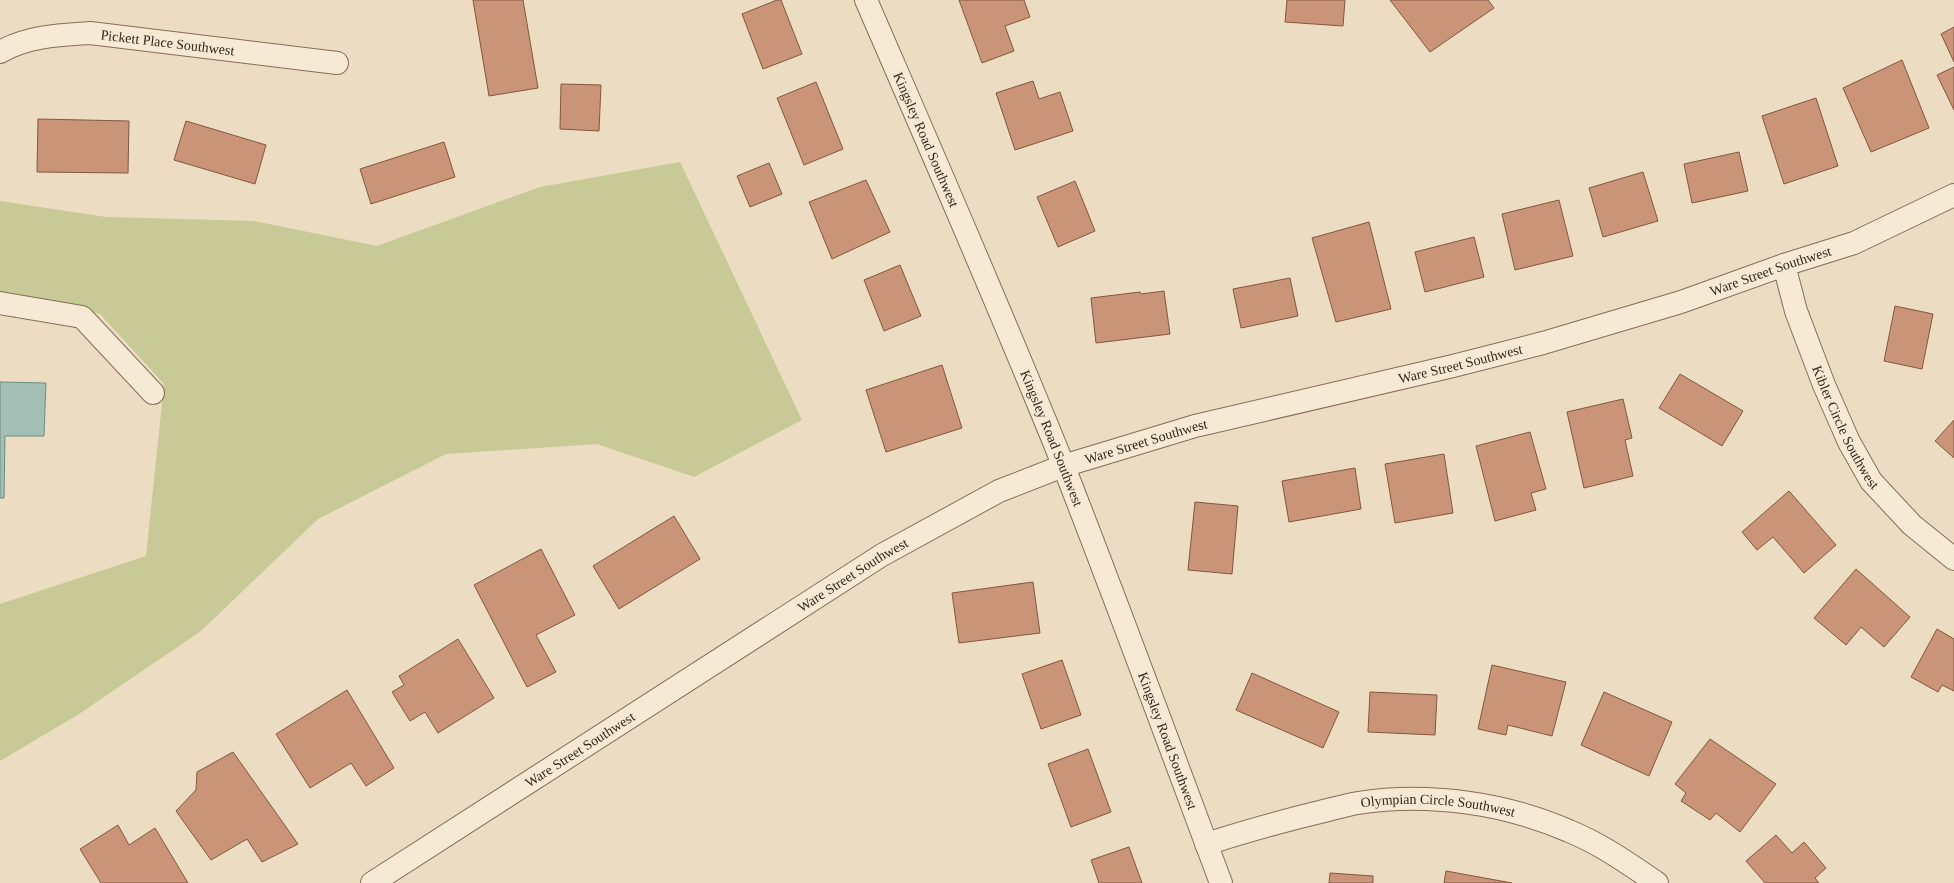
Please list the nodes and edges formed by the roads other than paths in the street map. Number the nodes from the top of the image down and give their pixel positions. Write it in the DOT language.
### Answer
graph roads {
  1 [pos="866,0"];
  2 [pos="0,52"];
  3 [pos="337,63"];
  4 [pos="1954,195"];
  5 [pos="1784,265"];
  6 [pos="0,303"];
  7 [pos="153,393"];
  8 [pos="1063,466"];
  9 [pos="1954,559"];
  10 [pos="1206,844"];
  11 [pos="372,883"];
  12 [pos="1221,883"];
  13 [pos="1658,883"];
  1 -- 8 [label="street, Kingsley Road Southwest"];
  2 -- 3 [label="street, Pickett Place Southwest"];
  4 -- 5 [label="street, Ware Street Southwest"];
  5 -- 8 [label="street, Ware Street Southwest"];
  5 -- 9 [label="street, Kibler Circle Southwest"];
  6 -- 7 [label="street"];
  8 -- 10 [label="street, Kingsley Road Southwest"];
  8 -- 11 [label="street, Ware Street Southwest"];
  10 -- 12 [label="street, Kingsley Road Southwest"];
  10 -- 13 [label="street, Olympian Circle Southwest"];
}
